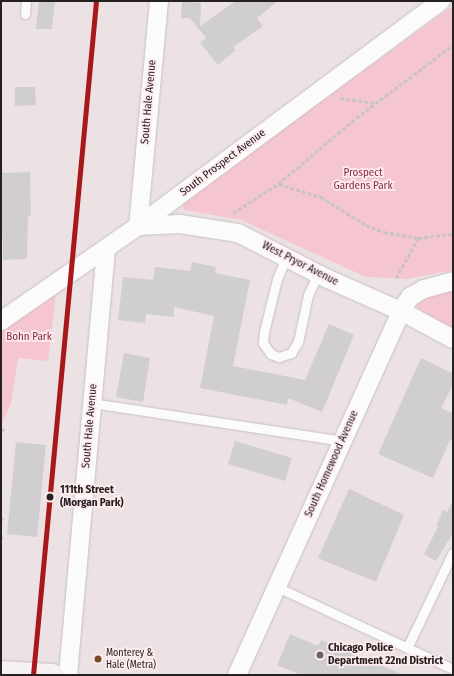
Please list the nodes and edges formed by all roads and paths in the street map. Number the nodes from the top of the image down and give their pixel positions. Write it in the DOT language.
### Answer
graph roads {
  1 [pos="26,1"];
  2 [pos="158,1"];
  3 [pos="441,1"];
  4 [pos="25,14"];
  5 [pos="453,45"];
  6 [pos="333,98"];
  7 [pos="375,103"];
  8 [pos="278,184"];
  9 [pos="233,213"];
  10 [pos="138,226"];
  11 [pos="453,234"];
  12 [pos="418,238"];
  13 [pos="106,249"];
  14 [pos="286,258"];
  15 [pos="318,274"];
  16 [pos="396,278"];
  17 [pos="453,281"];
  18 [pos="401,311"];
  19 [pos="1,321"];
  20 [pos="453,339"];
  21 [pos="92,403"];
  22 [pos="1,429"];
  23 [pos="6,431"];
  24 [pos="342,441"];
  25 [pos="453,552"];
  26 [pos="277,587"];
  27 [pos="407,648"];
  28 [pos="453,669"];
  29 [pos="1,672"];
  30 [pos="53,675"];
  31 [pos="68,675"];
  32 [pos="237,675"];
  1 -- 4 [label="lane"];
  2 -- 10 [label="street, South Hale Avenue"];
  3 -- 10 [label="street, South Prospect Avenue"];
  5 -- 7 [label="path"];
  6 -- 7 [label="path"];
  7 -- 8 [label="path"];
  8 -- 9 [label="path"];
  8 -- 12 [label="path"];
  10 -- 13 [label="street, South Prospect Avenue"];
  10 -- 14 [label="street, West Pryor Avenue"];
  11 -- 12 [label="path"];
  12 -- 16 [label="path"];
  13 -- 19 [label="street, South Prospect Avenue"];
  13 -- 21 [label="street, South Hale Avenue"];
  14 -- 15 [label="street, West Pryor Avenue"];
  14 -- 15 [label="lane"];
  15 -- 18 [label="street, West Pryor Avenue"];
  17 -- 18 [label="street, South Homewood Avenue"];
  18 -- 20 [label="street, West Pryor Avenue"];
  18 -- 24 [label="street, South Homewood Avenue"];
  21 -- 24 [label="lane"];
  21 -- 31 [label="street, South Hale Avenue"];
  22 -- 23 [label="path"];
  24 -- 26 [label="street, South Homewood Avenue"];
  25 -- 27 [label="lane"];
  26 -- 27 [label="lane"];
  26 -- 32 [label="street, South Homewood Avenue"];
  27 -- 28 [label="lane"];
  29 -- 30 [label="main road"];
}
